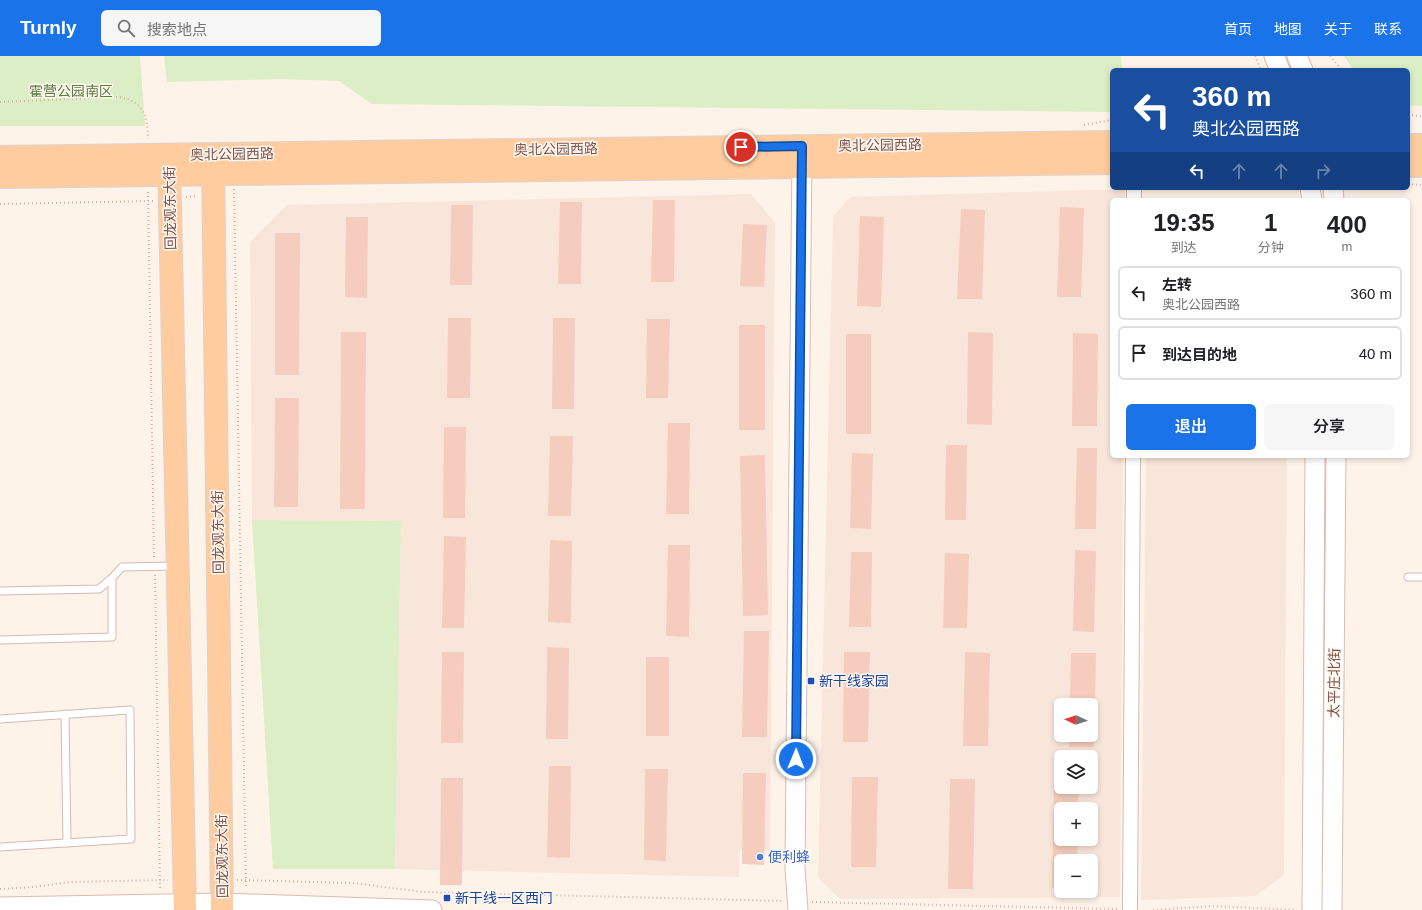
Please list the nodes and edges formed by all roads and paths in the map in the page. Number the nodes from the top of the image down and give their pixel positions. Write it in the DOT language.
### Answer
graph roads {
  1 [pos="1255,56"];
  2 [pos="1274,56"];
  3 [pos="1297,56"];
  4 [pos="1330,56"];
  5 [pos="1260,68"];
  6 [pos="1279,68"];
  7 [pos="1302,68"];
  8 [pos="1340,68"];
  9 [pos="0,102"];
  10 [pos="1410,115"];
  11 [pos="1422,116"];
  12 [pos="148,138"];
  13 [pos="1110,142"];
  14 [pos="1410,145"];
  15 [pos="1422,145"];
  16 [pos="802,156"];
  17 [pos="0,157"];
  18 [pos="1110,163"];
  19 [pos="169,165"];
  20 [pos="1410,166"];
  21 [pos="1422,166"];
  22 [pos="213,174"];
  23 [pos="0,178"];
  24 [pos="1410,184"];
  25 [pos="1422,184"];
  26 [pos="240,191"];
  27 [pos="170,199"];
  28 [pos="0,204"];
  29 [pos="149,243"];
  30 [pos="235,243"];
  31 [pos="1133,458"];
  32 [pos="1315,458"];
  33 [pos="1336,458"];
  34 [pos="154,566"];
  35 [pos="178,566"];
  36 [pos="1408,577"];
  37 [pos="1422,577"];
  38 [pos="112,578"];
  39 [pos="0,591"];
  40 [pos="0,640"];
  41 [pos="65,714"];
  42 [pos="0,719"];
  43 [pos="67,843"];
  44 [pos="0,847"];
  45 [pos="138,881"];
  46 [pos="274,881"];
  47 [pos="0,889"];
  48 [pos="764,901"];
  49 [pos="828,902"];
  50 [pos="160,904"];
  51 [pos="246,904"];
  52 [pos="0,907"];
  53 [pos="184,907"];
  54 [pos="222,907"];
  55 [pos="432,910"];
  56 [pos="798,910"];
  57 [pos="1130,910"];
  58 [pos="1153,910"];
  59 [pos="1300,910"];
  60 [pos="1312,910"];
  61 [pos="1332,910"];
  1 -- 5 [label="path"];
  2 -- 6 [label="street"];
  3 -- 7 [label="street"];
  4 -- 8 [label="path"];
  9 -- 12 [label="path"];
  10 -- 11 [label="path"];
  13 -- 16 [label="main road, 奥北公园西路"];
  14 -- 15 [label="main road"];
  16 -- 18 [label="main road, 奥北公园西路"];
  16 -- 22 [label="main road, 奥北公园西路"];
  16 -- 56 [label="street"];
  17 -- 19 [label="main road, 奥北公园西路"];
  19 -- 22 [label="main road, 奥北公园西路"];
  19 -- 23 [label="main road, 奥北公园西路"];
  19 -- 27 [label="main road, 回龙观东大街"];
  20 -- 21 [label="main road"];
  22 -- 26 [label="path"];
  22 -- 27 [label="path"];
  22 -- 54 [label="main road, 回龙观东大街"];
  24 -- 25 [label="path"];
  27 -- 28 [label="path"];
  27 -- 35 [label="main road, 回龙观东大街"];
  29 -- 34 [label="path"];
  30 -- 51 [label="path"];
  31 -- 57 [label="street"];
  32 -- 60 [label="street, 太平庄北街"];
  33 -- 61 [label="street, 太平庄北街"];
  34 -- 35 [label="lane"];
  34 -- 38 [label="lane"];
  34 -- 50 [label="path"];
  35 -- 53 [label="main road, 回龙观东大街"];
  36 -- 37 [label="lane"];
  38 -- 39 [label="lane"];
  38 -- 40 [label="lane"];
  41 -- 42 [label="lane"];
  41 -- 43 [label="lane"];
  41 -- 43 [label="lane"];
  43 -- 44 [label="lane"];
  45 -- 47 [label="path"];
  46 -- 48 [label="path"];
  49 -- 57 [label="path"];
  50 -- 52 [label="street"];
  50 -- 53 [label="street"];
  51 -- 54 [label="street"];
  51 -- 55 [label="street"];
  53 -- 54 [label="street"];
  58 -- 59 [label="path"];
}
